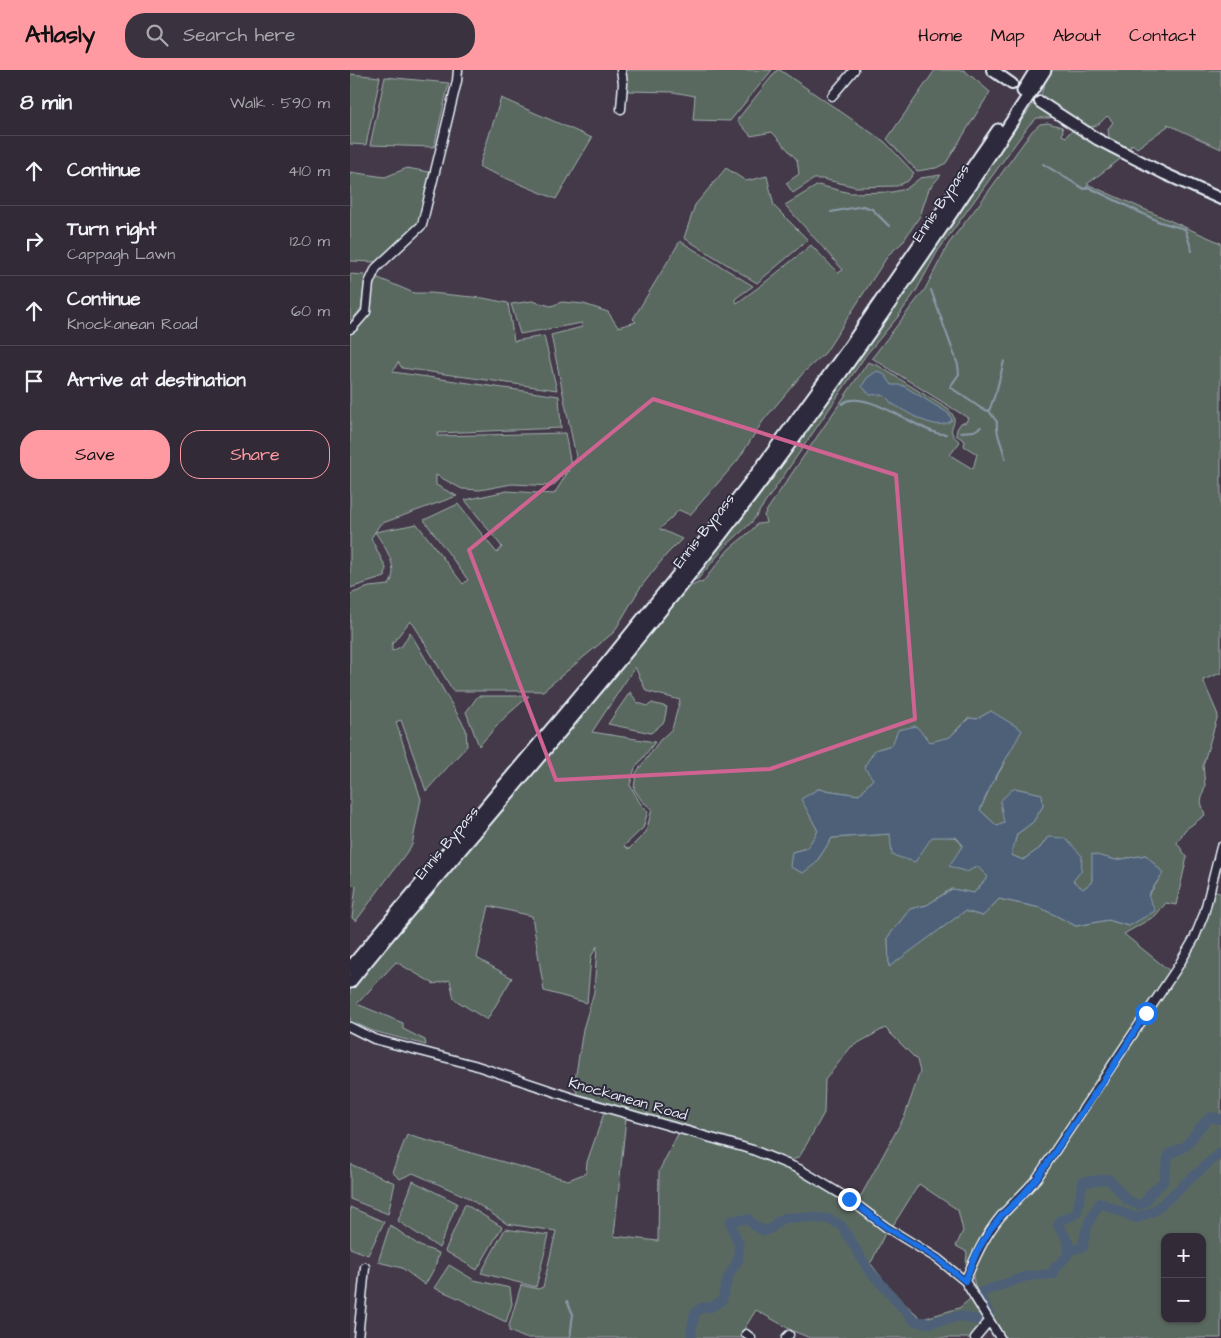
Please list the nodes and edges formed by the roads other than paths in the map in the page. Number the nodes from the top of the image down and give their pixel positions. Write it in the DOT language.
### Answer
graph roads {
  1 [pos="458,70"];
  2 [pos="620,70"];
  3 [pos="854,70"];
  4 [pos="992,70"];
  5 [pos="1036,70"];
  6 [pos="1046,70"];
  7 [pos="1012,84"];
  8 [pos="832,96"];
  9 [pos="1040,102"];
  10 [pos="620,109"];
  11 [pos="1221,199"];
  12 [pos="350,329"];
  13 [pos="1221,847"];
  14 [pos="350,968"];
  15 [pos="350,982"];
  16 [pos="350,1027"];
  17 [pos="365,1267"];
  18 [pos="965,1281"];
  19 [pos="989,1321"];
  20 [pos="358,1338"];
  21 [pos="975,1338"];
  22 [pos="1000,1338"];
  1 -- 12 [label="street"];
  2 -- 10 [label="street"];
  3 -- 8 [label="street"];
  4 -- 7 [label="main road"];
  5 -- 14 [label="highway, Ennis Bypass"];
  6 -- 15 [label="highway, Ennis Bypass"];
  9 -- 11 [label="main road"];
  13 -- 18 [label="street"];
  16 -- 18 [label="street, Knockanean Road"];
  17 -- 20 [label="street"];
  18 -- 19 [label="street, Knockanean Road"];
  19 -- 21 [label="street"];
  19 -- 22 [label="street, Knockanean Road"];
}
